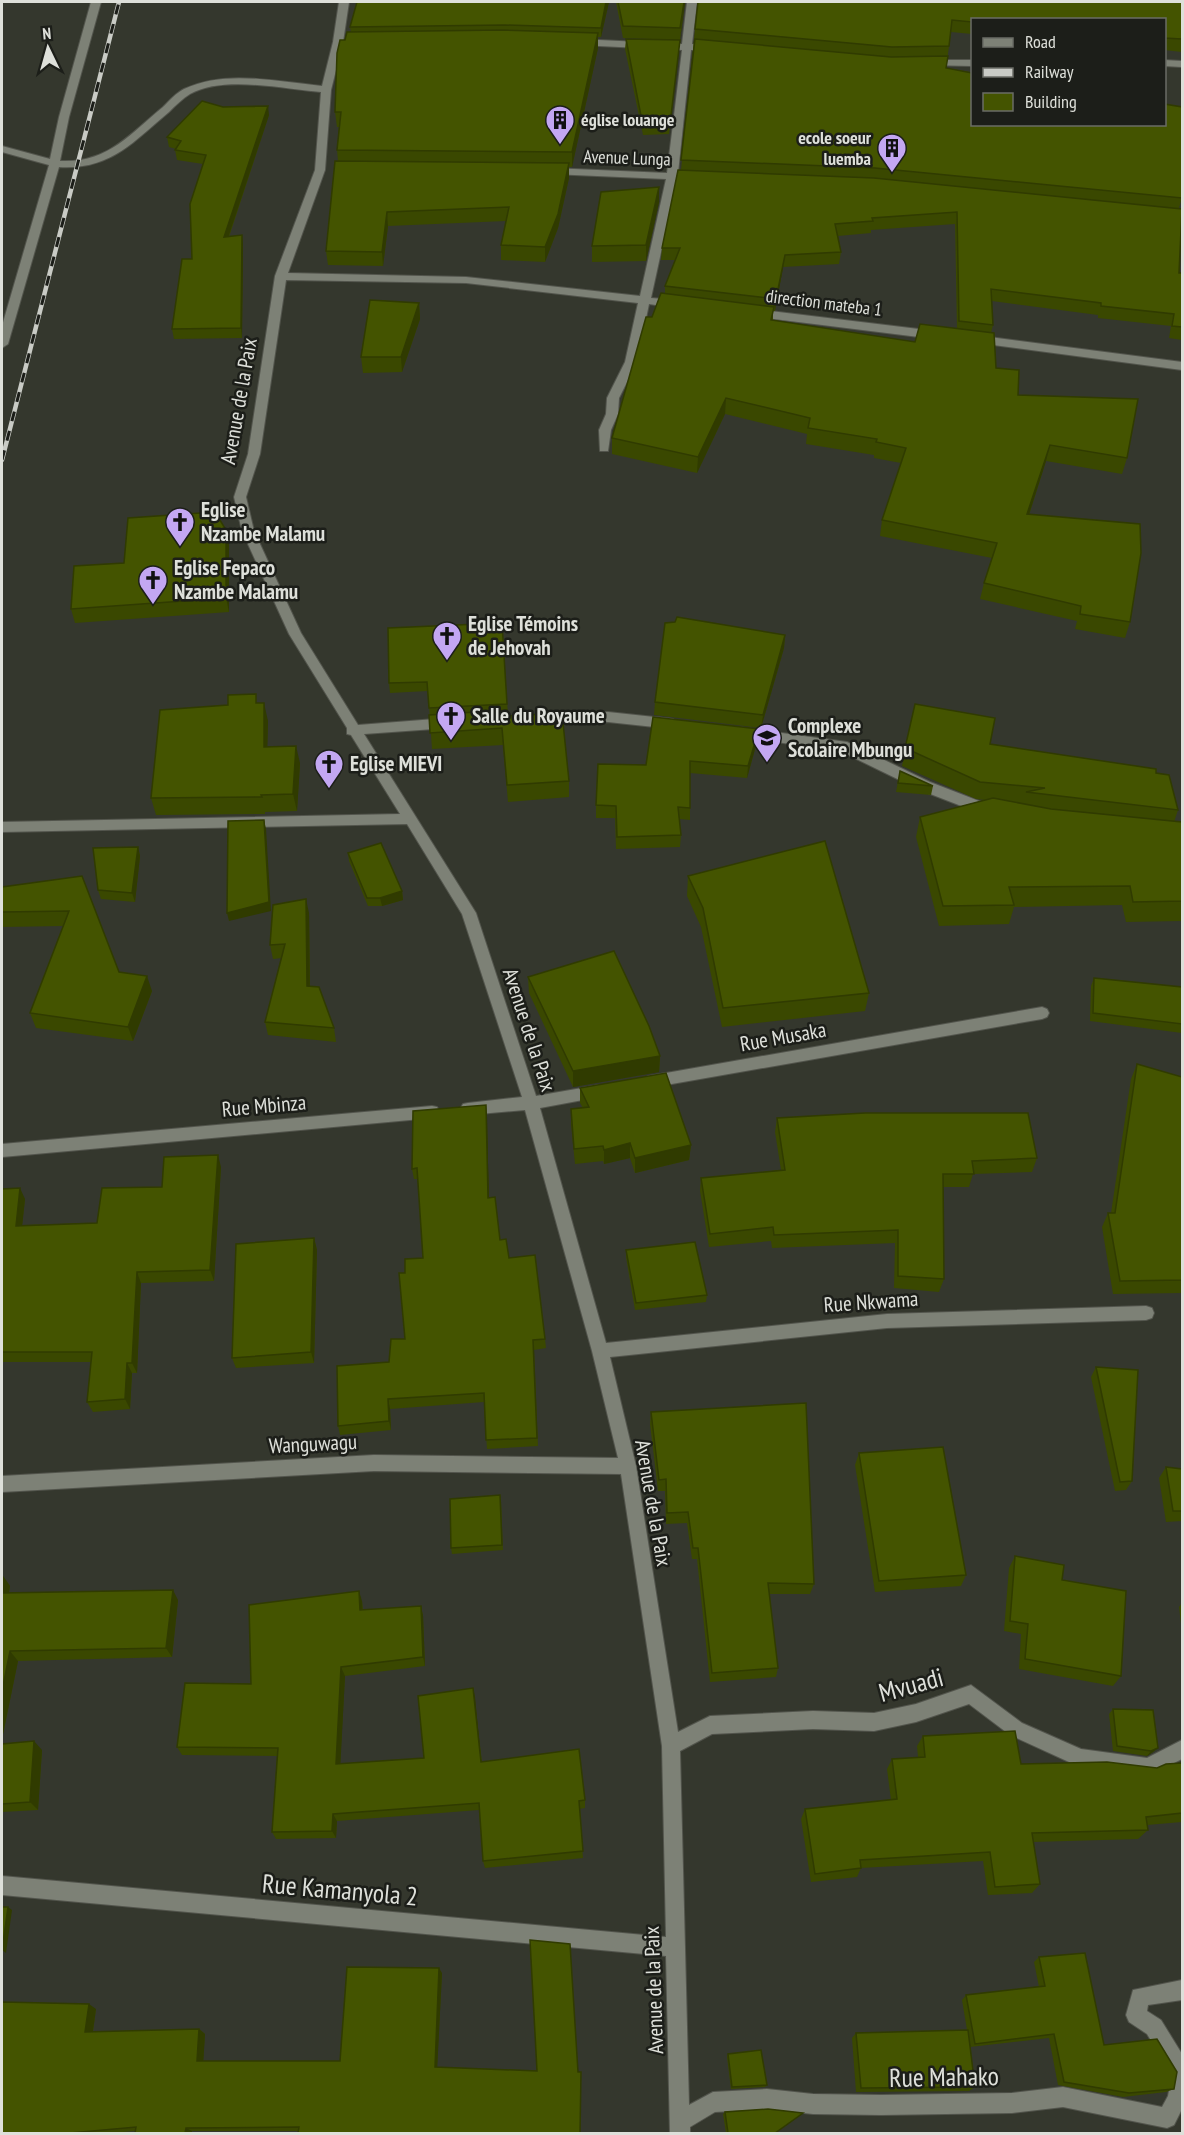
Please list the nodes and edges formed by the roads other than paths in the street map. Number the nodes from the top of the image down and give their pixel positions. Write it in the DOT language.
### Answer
graph roads {
  1 [pos="96,2"];
  2 [pos="344,2"];
  3 [pos="692,2"];
  4 [pos="561,41"];
  5 [pos="686,45"];
  6 [pos="721,49"];
  7 [pos="914,63"];
  8 [pos="971,63"];
  9 [pos="1166,63"];
  10 [pos="1182,64"];
  11 [pos="326,90"];
  12 [pos="2,149"];
  13 [pos="54,165"];
  14 [pos="536,170"];
  15 [pos="672,176"];
  16 [pos="708,177"];
  17 [pos="281,276"];
  18 [pos="643,300"];
  19 [pos="690,306"];
  20 [pos="736,311"];
  21 [pos="2,344"];
  22 [pos="1182,366"];
  23 [pos="604,448"];
  24 [pos="526,720"];
  25 [pos="467,722"];
  26 [pos="689,726"];
  27 [pos="352,730"];
  28 [pos="722,730"];
  29 [pos="1001,813"];
  30 [pos="411,819"];
  31 [pos="2,827"];
  32 [pos="1042,1013"];
  33 [pos="636,1084"];
  34 [pos="612,1089"];
  35 [pos="531,1103"];
  36 [pos="2,1151"];
  37 [pos="1146,1313"];
  38 [pos="600,1351"];
  39 [pos="628,1466"];
  40 [pos="2,1484"];
  41 [pos="671,1746"];
  42 [pos="1182,1749"];
  43 [pos="2,1886"];
  44 [pos="674,1947"];
  45 [pos="1182,1990"];
  46 [pos="1182,2074"];
  47 [pos="679,2128"];
  1 -- 13 [label="street"];
  2 -- 11 [label="street, Avenue de la Paix"];
  3 -- 5 [label="street"];
  4 -- 5 [label="street"];
  5 -- 6 [label="street"];
  5 -- 15 [label="street"];
  7 -- 8 [label="street"];
  9 -- 10 [label="street"];
  11 -- 13 [label="street"];
  11 -- 17 [label="street, Avenue de la Paix"];
  12 -- 13 [label="street"];
  13 -- 21 [label="street"];
  14 -- 15 [label="street, Avenue Lunga"];
  15 -- 16 [label="street, Avenue Lunga"];
  15 -- 18 [label="street"];
  17 -- 18 [label="street"];
  17 -- 27 [label="street, Avenue de la Paix"];
  18 -- 19 [label="street"];
  18 -- 23 [label="street"];
  20 -- 22 [label="street, direction mateba 1"];
  24 -- 26 [label="street"];
  25 -- 27 [label="street"];
  27 -- 30 [label="street, Avenue de la Paix"];
  28 -- 29 [label="street"];
  30 -- 31 [label="street"];
  30 -- 35 [label="street, Avenue de la Paix"];
  32 -- 33 [label="street, Rue Musaka"];
  34 -- 35 [label="street"];
  35 -- 36 [label="street, Rue Mbinza"];
  35 -- 38 [label="street, Avenue de la Paix"];
  37 -- 38 [label="street, Rue Nkwama"];
  38 -- 39 [label="street, Avenue de la Paix"];
  39 -- 40 [label="street, Wanguwagu"];
  39 -- 41 [label="street, Avenue de la Paix"];
  41 -- 42 [label="street, Mvuadi"];
  41 -- 44 [label="street, Avenue de la Paix"];
  43 -- 44 [label="street, Rue Kamanyola 2"];
  44 -- 47 [label="street, Avenue de la Paix"];
  45 -- 46 [label="street, Rue Mahako"];
  46 -- 47 [label="street, Rue Mahako"];
}
